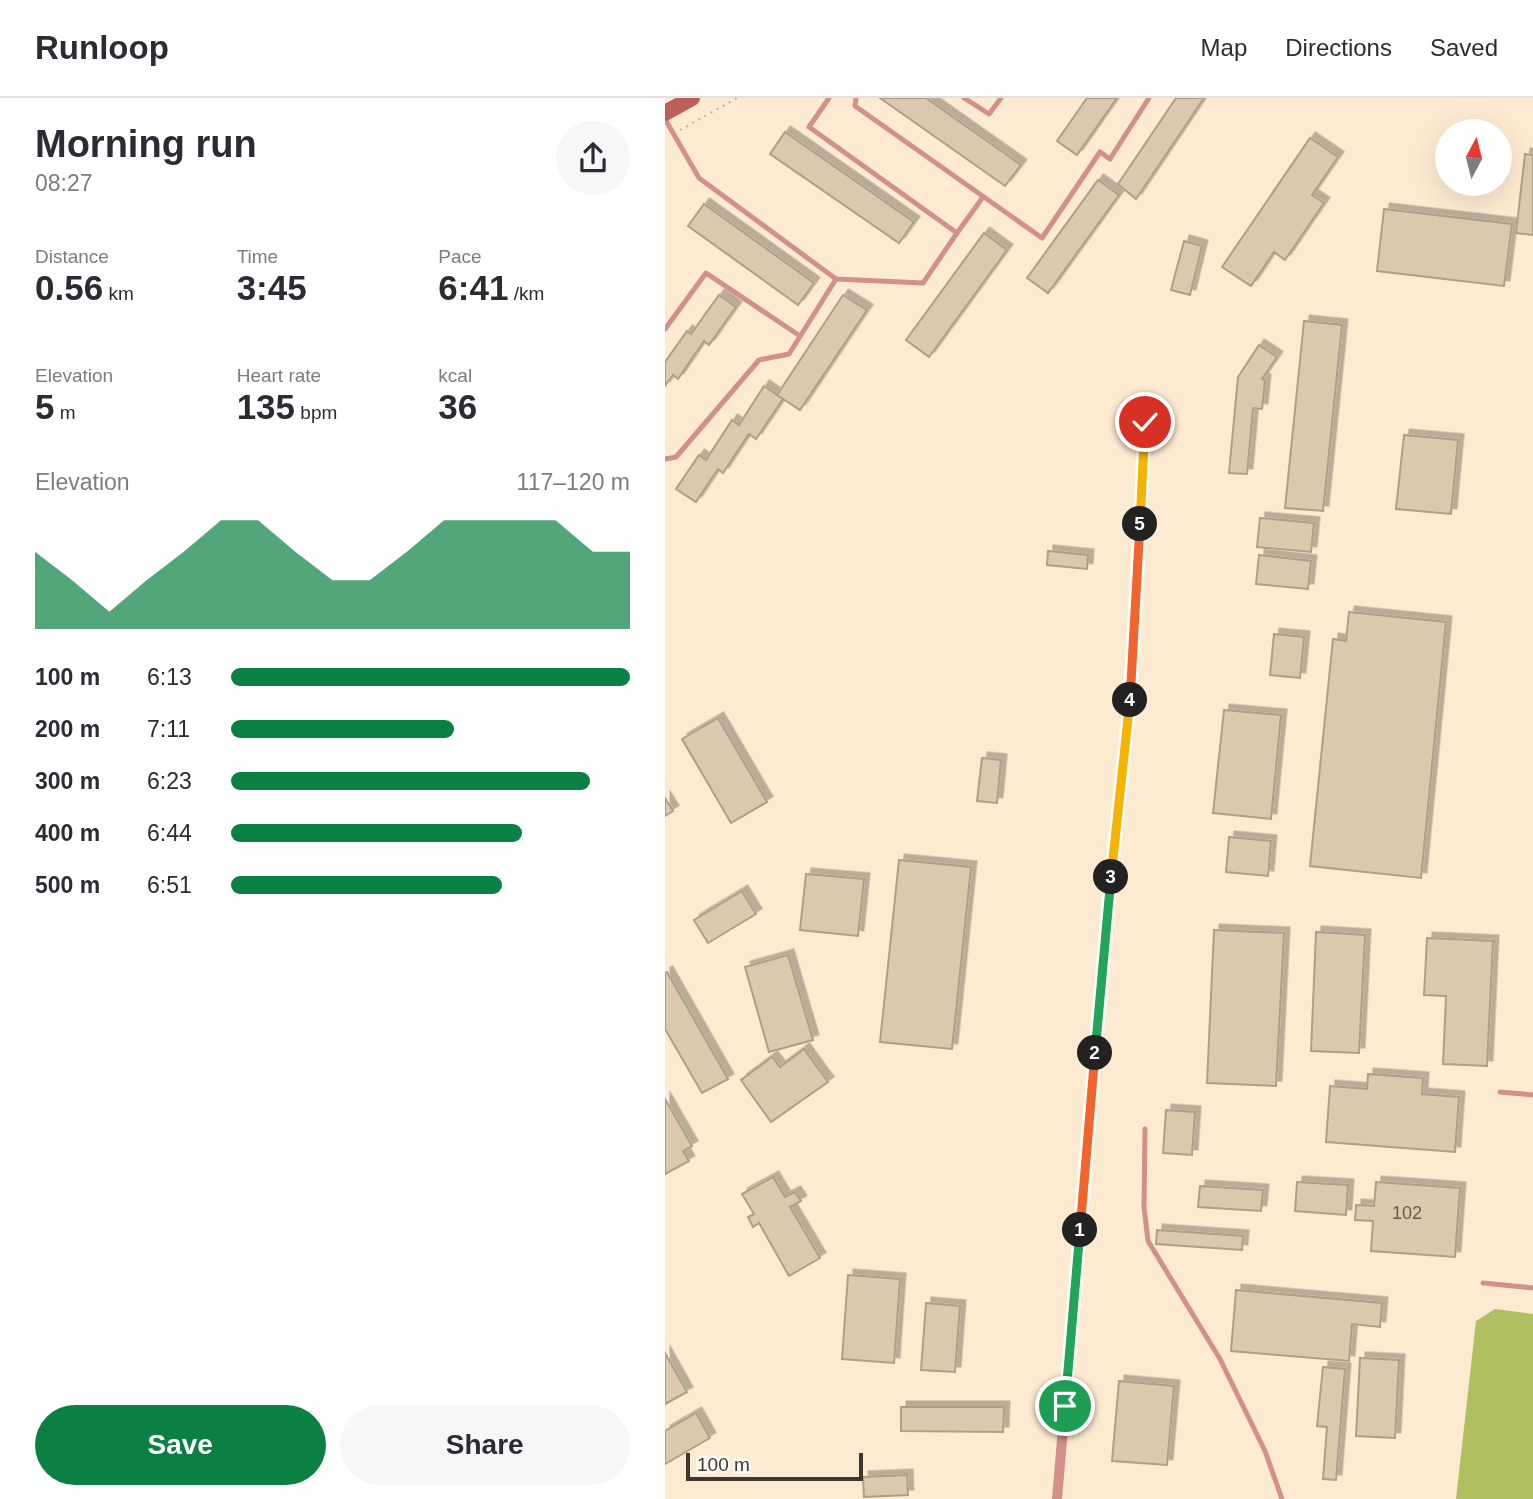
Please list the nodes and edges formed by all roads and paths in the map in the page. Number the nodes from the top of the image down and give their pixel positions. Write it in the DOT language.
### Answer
graph roads {
  1 [pos="692,98"];
  2 [pos="737,98"];
  3 [pos="829,98"];
  4 [pos="856,98"];
  5 [pos="964,98"];
  6 [pos="1001,98"];
  7 [pos="1149,98"];
  8 [pos="665,113"];
  9 [pos="665,118"];
  10 [pos="674,134"];
  11 [pos="983,197"];
  12 [pos="957,233"];
  13 [pos="836,279"];
  14 [pos="665,329"];
  15 [pos="800,336"];
  16 [pos="1145,422"];
  17 [pos="665,458"];
  18 [pos="1500,1093"];
  19 [pos="1533,1096"];
  20 [pos="1145,1129"];
  21 [pos="1483,1283"];
  22 [pos="1533,1288"];
  23 [pos="1057,1499"];
  24 [pos="1282,1499"];
  1 -- 8 [label="street"];
  2 -- 10 [label="path"];
  3 -- 12 [label="lane"];
  4 -- 11 [label="lane"];
  5 -- 6 [label="lane"];
  7 -- 11 [label="lane"];
  9 -- 10 [label="lane"];
  10 -- 13 [label="lane"];
  11 -- 12 [label="lane"];
  12 -- 13 [label="lane"];
  13 -- 15 [label="lane"];
  14 -- 15 [label="lane"];
  15 -- 17 [label="lane"];
  16 -- 23 [label="street"];
  18 -- 19 [label="lane"];
  20 -- 24 [label="lane"];
  21 -- 22 [label="lane"];
}
